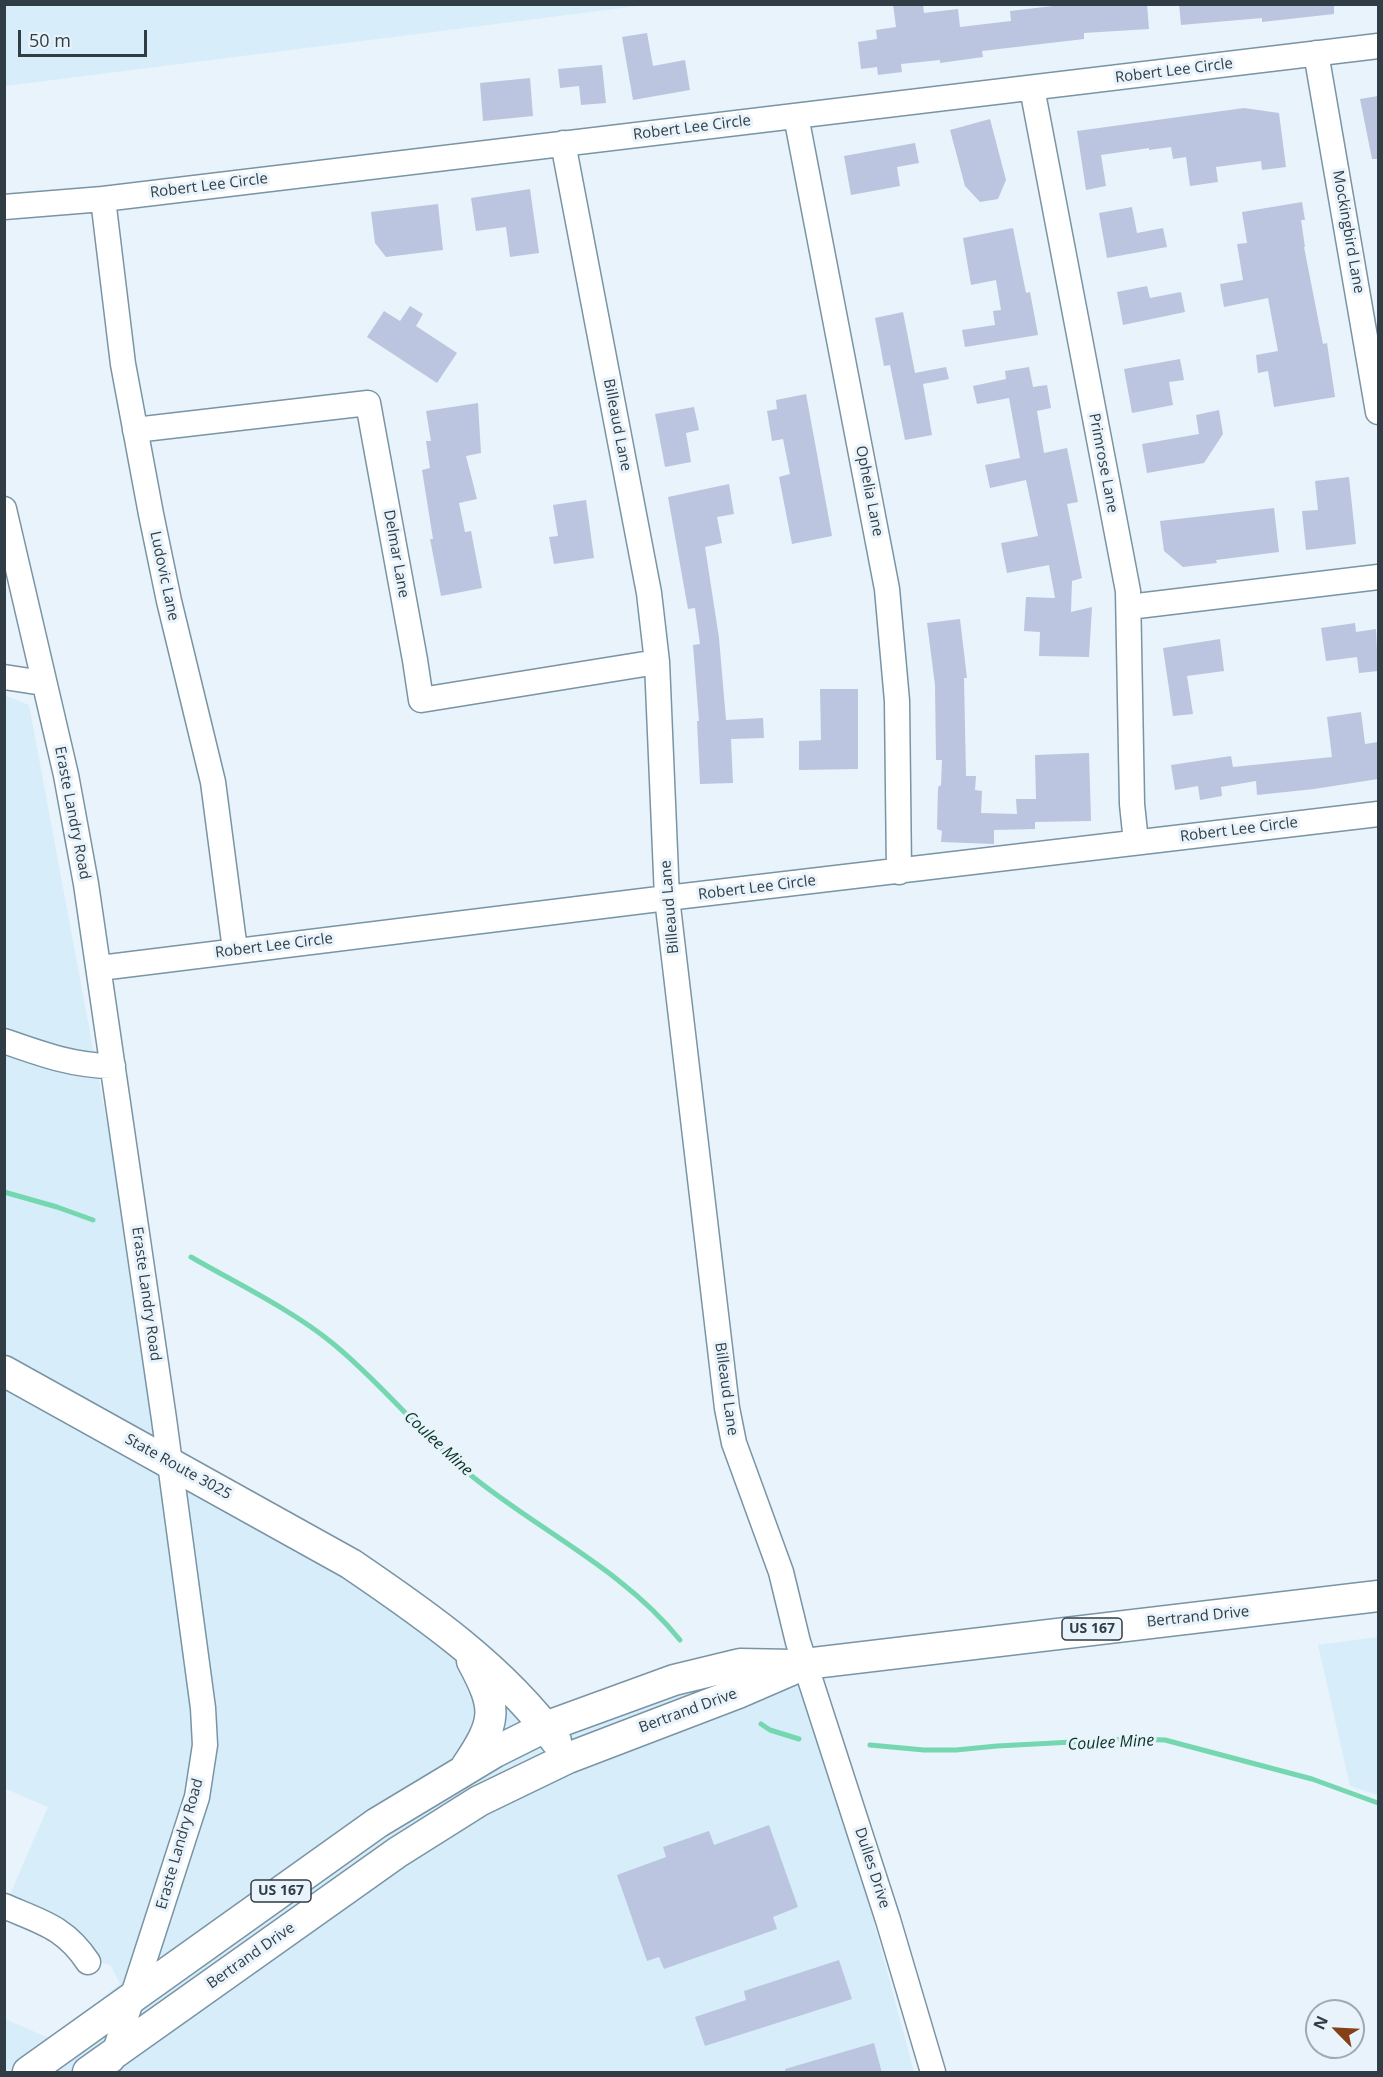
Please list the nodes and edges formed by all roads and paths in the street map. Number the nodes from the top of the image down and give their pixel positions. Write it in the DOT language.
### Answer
graph roads {
  1 [pos="1378,46"];
  2 [pos="1316,53"];
  3 [pos="1032,88"];
  4 [pos="796,116"];
  5 [pos="563,143"];
  6 [pos="103,199"];
  7 [pos="4,207"];
  8 [pos="1378,412"];
  9 [pos="135,430"];
  10 [pos="4,509"];
  11 [pos="1378,577"];
  12 [pos="1129,607"];
  13 [pos="657,662"];
  14 [pos="4,677"];
  15 [pos="43,683"];
  16 [pos="1378,813"];
  17 [pos="1136,842"];
  18 [pos="899,872"];
  19 [pos="667,898"];
  20 [pos="235,950"];
  21 [pos="100,968"];
  22 [pos="4,1041"];
  23 [pos="113,1066"];
  24 [pos="4,1371"];
  25 [pos="170,1462"];
  26 [pos="1378,1596"];
  27 [pos="464,1645"];
  28 [pos="805,1664"];
  29 [pos="545,1727"];
  30 [pos="568,1758"];
  31 [pos="464,1770"];
  32 [pos="4,1906"];
  33 [pos="88,1962"];
  34 [pos="132,1998"];
  35 [pos="111,2063"];
  36 [pos="28,2073"];
  37 [pos="88,2073"];
  38 [pos="933,2073"];
  1 -- 2 [label="street, Robert Lee Circle"];
  2 -- 3 [label="street, Robert Lee Circle"];
  2 -- 8 [label="street, Mockingbird Lane"];
  3 -- 4 [label="street, Robert Lee Circle"];
  3 -- 12 [label="street, Primrose Lane"];
  4 -- 5 [label="street, Robert Lee Circle"];
  4 -- 18 [label="street, Ophelia Lane"];
  5 -- 6 [label="street, Robert Lee Circle"];
  5 -- 13 [label="street, Billeaud Lane"];
  6 -- 7 [label="street, Robert Lee Circle"];
  6 -- 9 [label="street, Ludovic Lane"];
  9 -- 13 [label="street, Delmar Lane"];
  9 -- 20 [label="street, Ludovic Lane"];
  10 -- 15 [label="street, Eraste Landry Road"];
  11 -- 12 [label="street"];
  12 -- 17 [label="street, Primrose Lane"];
  13 -- 19 [label="street, Billeaud Lane"];
  14 -- 15 [label="street"];
  15 -- 21 [label="street, Eraste Landry Road"];
  16 -- 17 [label="street, Robert Lee Circle"];
  17 -- 18 [label="street, Robert Lee Circle"];
  18 -- 19 [label="street, Robert Lee Circle"];
  19 -- 20 [label="street, Robert Lee Circle"];
  19 -- 28 [label="street, Billeaud Lane"];
  20 -- 21 [label="street, Robert Lee Circle"];
  21 -- 23 [label="street, Eraste Landry Road"];
  22 -- 23 [label="street"];
  23 -- 25 [label="street, Eraste Landry Road"];
  24 -- 25 [label="main road, State Route 3025"];
  25 -- 27 [label="main road, State Route 3025"];
  25 -- 34 [label="street, Eraste Landry Road"];
  26 -- 28 [label="main road, Bertrand Drive / US 167"];
  27 -- 29 [label="main road, State Route 3025"];
  27 -- 31 [label="main road"];
  28 -- 29 [label="main road, Bertrand Drive / US 167"];
  28 -- 30 [label="main road, Bertrand Drive / US 167"];
  28 -- 38 [label="street, Dulles Drive"];
  29 -- 30 [label="main road, State Route 3025"];
  29 -- 31 [label="main road, Bertrand Drive / US 167"];
  30 -- 35 [label="main road, Bertrand Drive / US 167"];
  31 -- 34 [label="main road, Bertrand Drive / US 167"];
  32 -- 33 [label="street"];
  34 -- 35 [label="street, Eraste Landry Road"];
  34 -- 36 [label="main road, Bertrand Drive / US 167"];
  35 -- 37 [label="main road, Bertrand Drive / US 167"];
}
